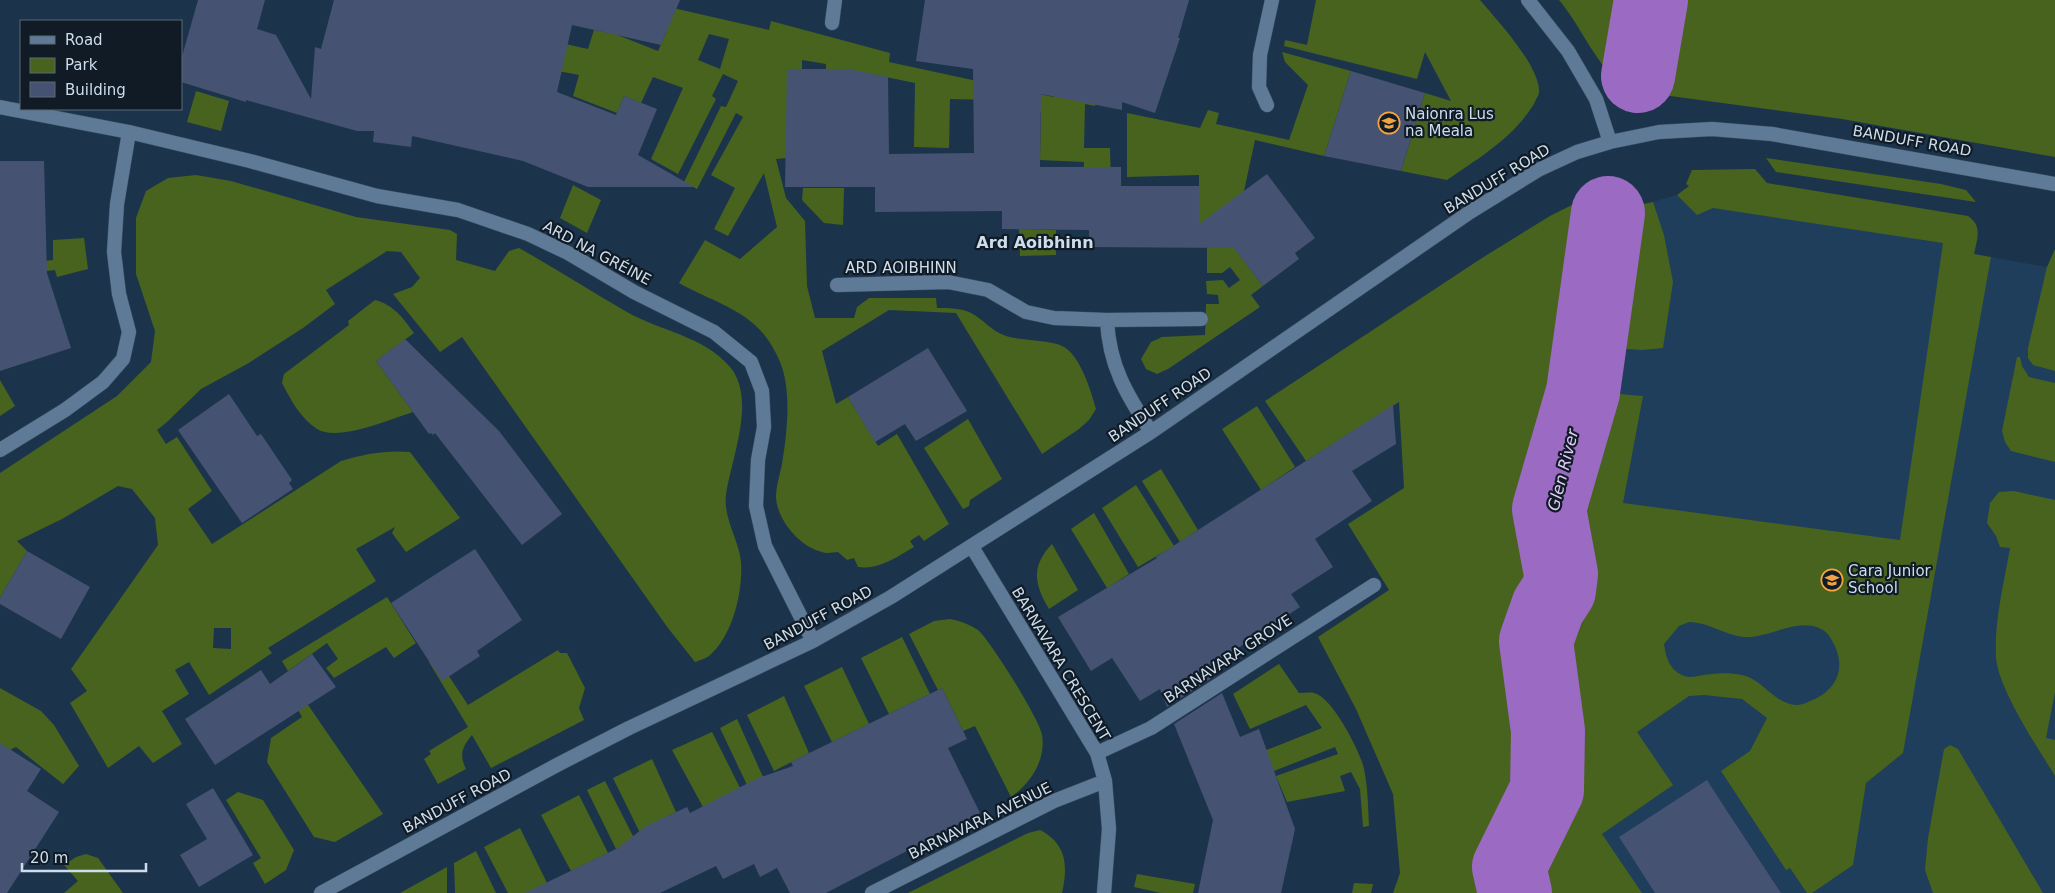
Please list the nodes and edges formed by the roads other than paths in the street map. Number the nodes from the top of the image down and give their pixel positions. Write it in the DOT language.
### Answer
graph roads {
  1 [pos="835,0"];
  2 [pos="1272,0"];
  3 [pos="1528,0"];
  4 [pos="832,23"];
  5 [pos="1267,105"];
  6 [pos="0,107"];
  7 [pos="129,132"];
  8 [pos="1610,142"];
  9 [pos="2055,184"];
  10 [pos="836,285"];
  11 [pos="1201,319"];
  12 [pos="1108,320"];
  13 [pos="1152,432"];
  14 [pos="0,450"];
  15 [pos="972,547"];
  16 [pos="1374,585"];
  17 [pos="813,642"];
  18 [pos="1097,753"];
  19 [pos="1106,781"];
  20 [pos="321,893"];
  21 [pos="872,893"];
  22 [pos="1104,893"];
  1 -- 4 [label="street"];
  2 -- 5 [label="street"];
  3 -- 8 [label="street"];
  6 -- 7 [label="street, ARD NA GRÉINE"];
  7 -- 14 [label="street"];
  7 -- 17 [label="street, ARD NA GRÉINE"];
  8 -- 9 [label="street, BANDUFF ROAD"];
  8 -- 13 [label="street, BANDUFF ROAD"];
  10 -- 12 [label="street, ARD AOIBHINN"];
  11 -- 12 [label="street, ARD AOIBHINN"];
  12 -- 13 [label="street"];
  13 -- 15 [label="street, BANDUFF ROAD"];
  15 -- 17 [label="street, BANDUFF ROAD"];
  15 -- 18 [label="street, BARNAVARA CRESCENT"];
  16 -- 18 [label="street, BARNAVARA GROVE"];
  17 -- 20 [label="street, BANDUFF ROAD"];
  18 -- 19 [label="street, BARNAVARA CRESCENT"];
  19 -- 21 [label="street, BARNAVARA AVENUE"];
  19 -- 22 [label="street, BARNAVARA CRESCENT"];
}
